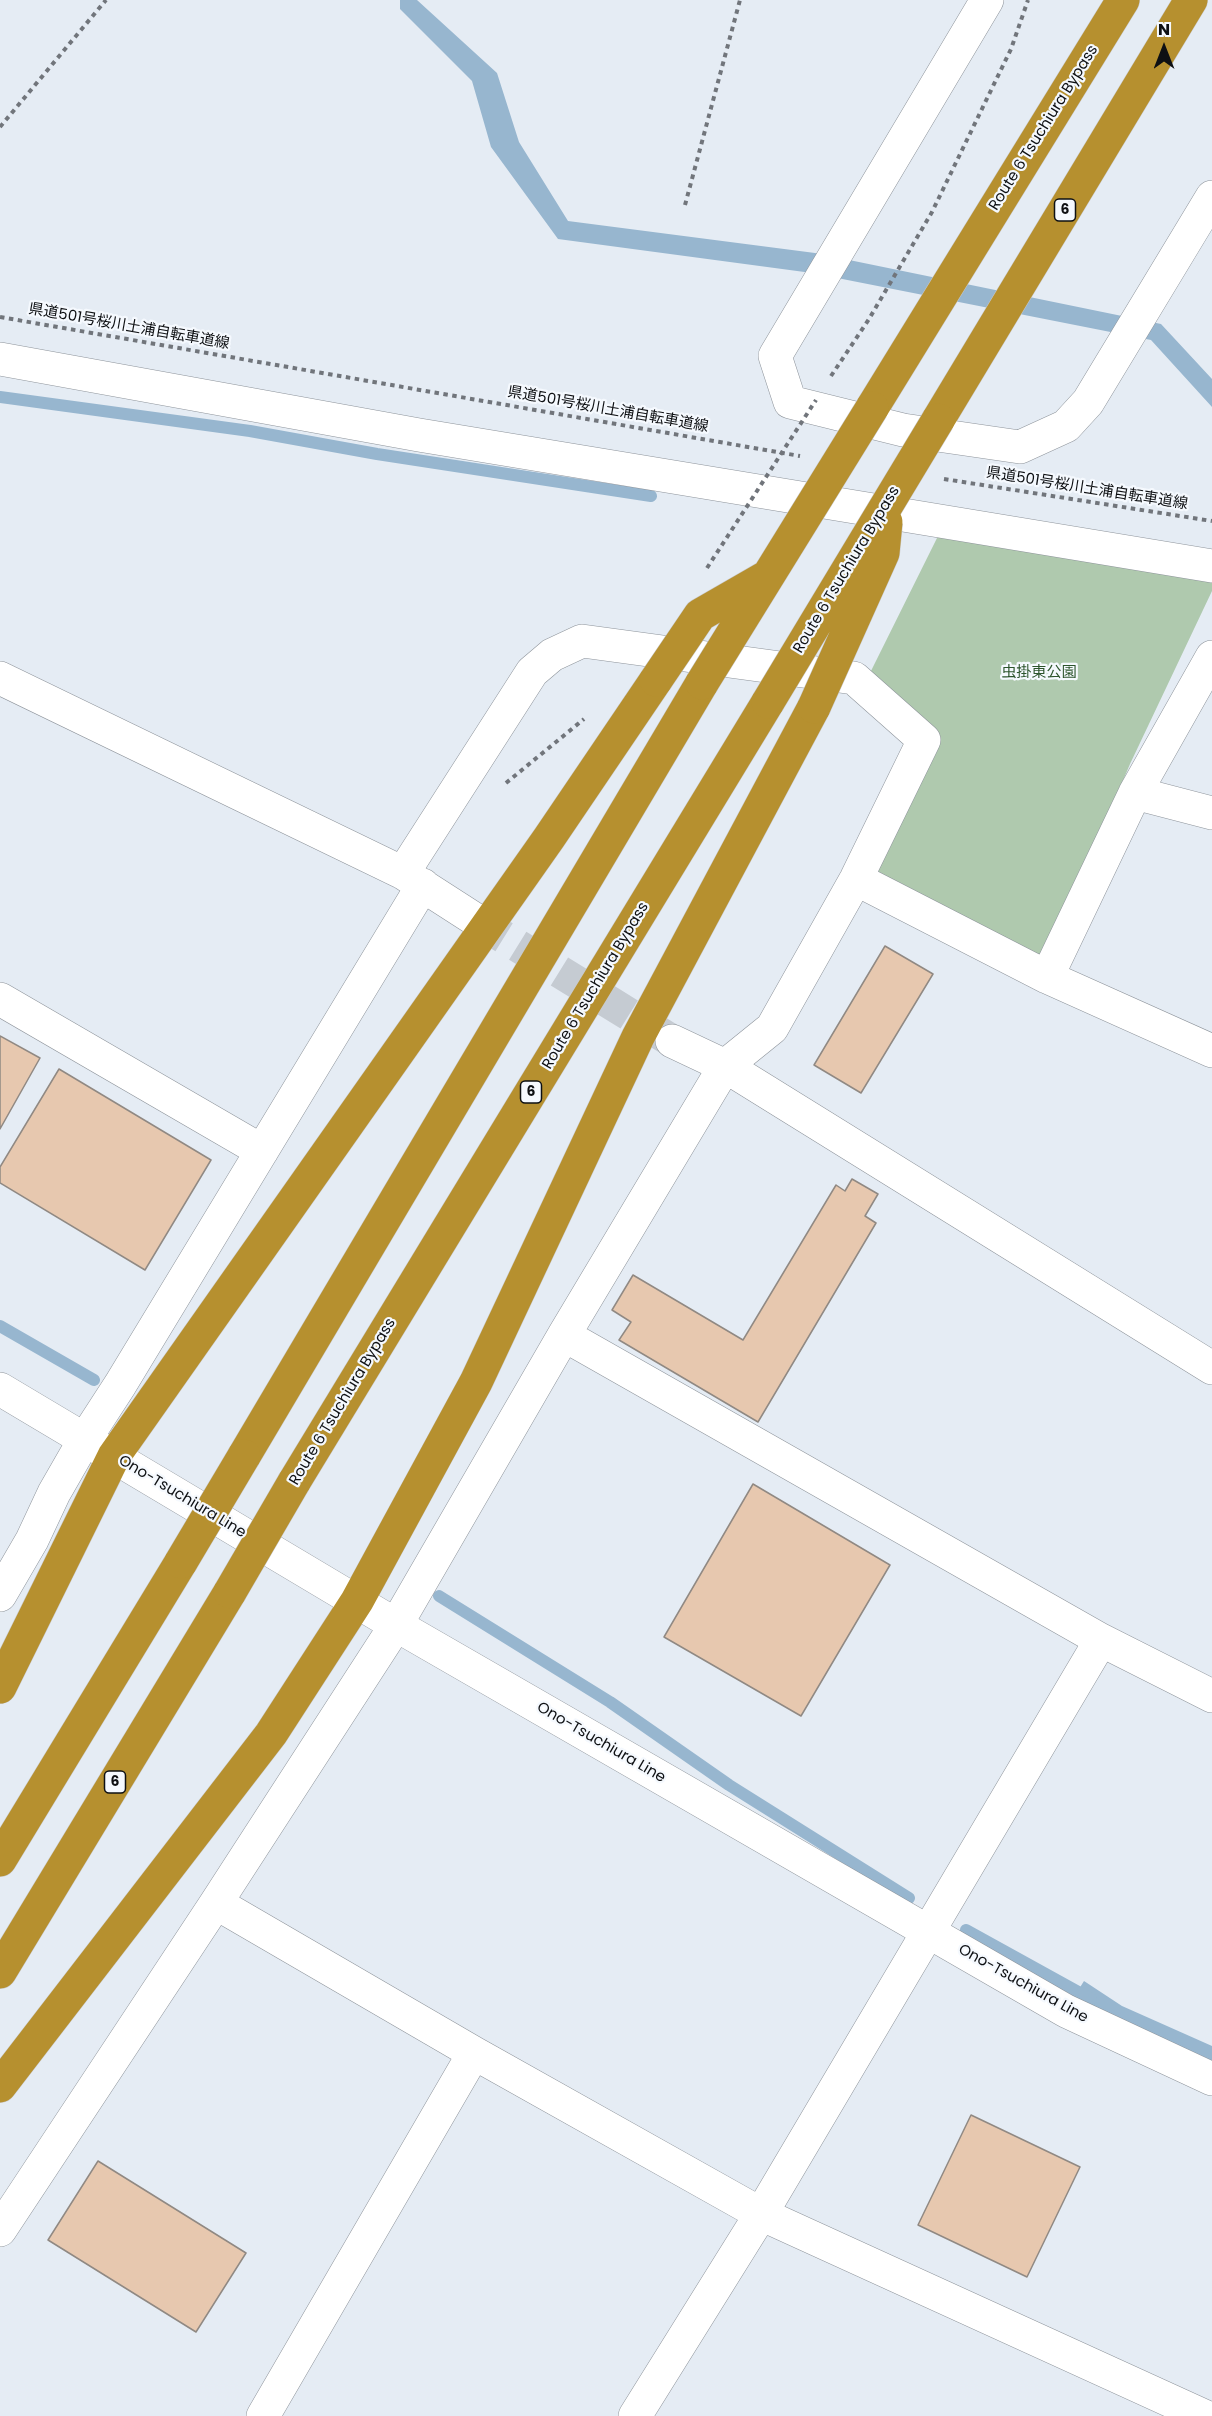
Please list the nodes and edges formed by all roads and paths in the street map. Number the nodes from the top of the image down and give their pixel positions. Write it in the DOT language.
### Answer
graph roads {
  1 [pos="106,0"];
  2 [pos="740,0"];
  3 [pos="987,0"];
  4 [pos="1028,0"];
  5 [pos="1122,0"];
  6 [pos="1191,0"];
  7 [pos="0,127"];
  8 [pos="1212,197"];
  9 [pos="686,205"];
  10 [pos="0,316"];
  11 [pos="0,359"];
  12 [pos="827,382"];
  13 [pos="822,391"];
  14 [pos="807,457"];
  15 [pos="934,477"];
  16 [pos="888,502"];
  17 [pos="1212,521"];
  18 [pos="1212,566"];
  19 [pos="706,568"];
  20 [pos="769,574"];
  21 [pos="1212,657"];
  22 [pos="0,678"];
  23 [pos="590,714"];
  24 [pos="499,789"];
  25 [pos="1135,793"];
  26 [pos="1212,813"];
  27 [pos="413,879"];
  28 [pos="856,879"];
  29 [pos="476,920"];
  30 [pos="1047,977"];
  31 [pos="0,999"];
  32 [pos="672,1041"];
  33 [pos="1212,1050"];
  34 [pos="725,1066"];
  35 [pos="262,1151"];
  36 [pos="564,1335"];
  37 [pos="1212,1368"];
  38 [pos="0,1389"];
  39 [pos="85,1439"];
  40 [pos="114,1456"];
  41 [pos="0,1595"];
  42 [pos="357,1601"];
  43 [pos="396,1625"];
  44 [pos="1101,1640"];
  45 [pos="0,1687"];
  46 [pos="1212,1696"];
  47 [pos="0,1860"];
  48 [pos="216,1903"];
  49 [pos="929,1930"];
  50 [pos="0,1972"];
  51 [pos="474,2053"];
  52 [pos="1212,2079"];
  53 [pos="0,2086"];
  54 [pos="761,2214"];
  55 [pos="0,2230"];
  56 [pos="263,2416"];
  57 [pos="635,2416"];
  58 [pos="1204,2416"];
  1 -- 7 [label="path"];
  2 -- 9 [label="path"];
  3 -- 8 [label="street"];
  4 -- 12 [label="path"];
  5 -- 20 [label="highway, Route 6 Tsuchiura Bypass, bridge"];
  6 -- 16 [label="highway, Route 6 Tsuchiura Bypass / 6, bridge"];
  10 -- 14 [label="path, 県道501号桜川土浦自転車道線"];
  11 -- 18 [label="street"];
  13 -- 19 [label="path, bridge"];
  15 -- 17 [label="path, 県道501号桜川土浦自転車道線"];
  16 -- 42 [label="highway, bridge"];
  16 -- 50 [label="highway, Route 6 Tsuchiura Bypass / 6, bridge"];
  20 -- 40 [label="highway, bridge"];
  20 -- 47 [label="highway, Route 6 Tsuchiura Bypass, bridge"];
  21 -- 25 [label="street"];
  22 -- 27 [label="street"];
  23 -- 24 [label="path"];
  25 -- 26 [label="street"];
  25 -- 30 [label="street"];
  27 -- 28 [label="street"];
  27 -- 29 [label="street"];
  27 -- 35 [label="street"];
  28 -- 30 [label="street"];
  28 -- 34 [label="street"];
  30 -- 33 [label="street"];
  31 -- 35 [label="street"];
  32 -- 34 [label="street"];
  34 -- 36 [label="street"];
  34 -- 37 [label="street"];
  35 -- 39 [label="street"];
  36 -- 43 [label="street"];
  36 -- 44 [label="street"];
  38 -- 39 [label="street, Ono-Tsuchiura Line"];
  39 -- 40 [label="street, Ono-Tsuchiura Line"];
  39 -- 41 [label="street"];
  40 -- 42 [label="street, Ono-Tsuchiura Line"];
  40 -- 45 [label="highway"];
  42 -- 43 [label="street, Ono-Tsuchiura Line"];
  42 -- 53 [label="highway"];
  43 -- 48 [label="street"];
  43 -- 49 [label="street, Ono-Tsuchiura Line"];
  44 -- 46 [label="street"];
  44 -- 49 [label="street"];
  48 -- 51 [label="street"];
  48 -- 55 [label="street"];
  49 -- 52 [label="street, Ono-Tsuchiura Line"];
  49 -- 54 [label="street"];
  51 -- 54 [label="street"];
  51 -- 56 [label="street"];
  54 -- 57 [label="street"];
  54 -- 58 [label="street"];
}
